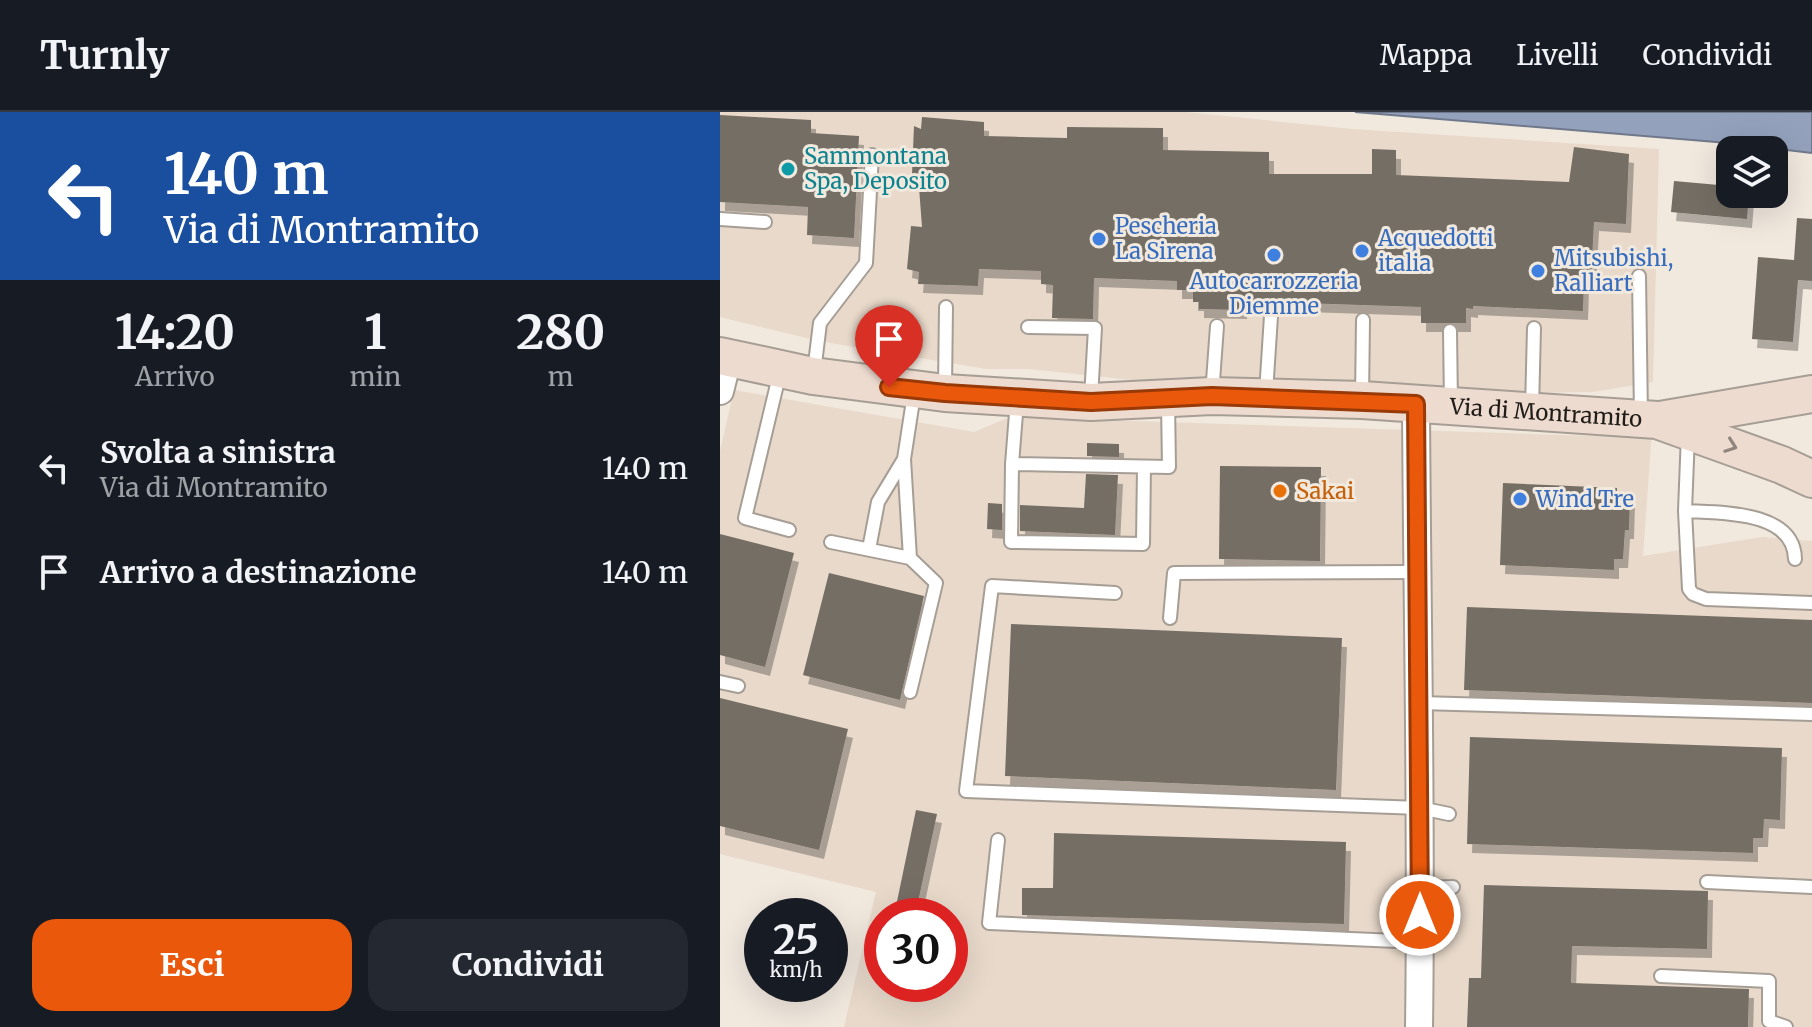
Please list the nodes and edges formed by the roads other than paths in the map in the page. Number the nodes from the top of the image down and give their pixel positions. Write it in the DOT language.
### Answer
graph roads {
  1 [pos="872,155"];
  2 [pos="720,219"];
  3 [pos="765,222"];
  4 [pos="1639,276"];
  5 [pos="946,307"];
  6 [pos="1271,316"];
  7 [pos="1363,320"];
  8 [pos="1217,326"];
  9 [pos="1028,327"];
  10 [pos="1534,328"];
  11 [pos="1450,331"];
  12 [pos="723,369"];
  13 [pos="797,373"];
  14 [pos="930,392"];
  15 [pos="1812,394"];
  16 [pos="1212,396"];
  17 [pos="1266,397"];
  18 [pos="1017,398"];
  19 [pos="1168,399"];
  20 [pos="1362,400"];
  21 [pos="1091,402"];
  22 [pos="1434,405"];
  23 [pos="1532,411"];
  24 [pos="1662,423"];
  25 [pos="904,459"];
  26 [pos="1012,464"];
  27 [pos="1144,467"];
  28 [pos="1812,479"];
  29 [pos="1685,511"];
  30 [pos="789,530"];
  31 [pos="831,542"];
  32 [pos="869,549"];
  33 [pos="910,558"];
  34 [pos="1795,559"];
  35 [pos="1416,572"];
  36 [pos="1115,593"];
  37 [pos="1812,603"];
  38 [pos="1170,618"];
  39 [pos="720,682"];
  40 [pos="738,686"];
  41 [pos="910,692"];
  42 [pos="1420,703"];
  43 [pos="1812,714"];
  44 [pos="1420,808"];
  45 [pos="1449,814"];
  46 [pos="998,840"];
  47 [pos="1707,882"];
  48 [pos="1453,887"];
  49 [pos="1812,887"];
  50 [pos="1419,888"];
  51 [pos="1420,942"];
  52 [pos="1661,976"];
  53 [pos="1769,1024"];
  54 [pos="1419,1027"];
  55 [pos="1786,1027"];
  1 -- 13 [label="lane"];
  2 -- 3 [label="lane"];
  4 -- 24 [label="lane"];
  5 -- 14 [label="lane"];
  6 -- 17 [label="lane"];
  7 -- 20 [label="lane"];
  8 -- 16 [label="lane"];
  9 -- 21 [label="lane"];
  10 -- 23 [label="lane"];
  11 -- 22 [label="lane"];
  12 -- 13 [label="main road, Via di Montramito"];
  13 -- 14 [label="main road, Via di Montramito"];
  13 -- 30 [label="lane"];
  14 -- 18 [label="main road, Via di Montramito"];
  14 -- 25 [label="lane"];
  15 -- 24 [label="main road, Via di Montramito"];
  16 -- 17 [label="main road, Via di Montramito"];
  16 -- 19 [label="main road, Via di Montramito"];
  17 -- 20 [label="main road, Via di Montramito"];
  18 -- 21 [label="main road, Via di Montramito"];
  18 -- 26 [label="lane"];
  19 -- 21 [label="main road, Via di Montramito"];
  19 -- 27 [label="lane"];
  20 -- 22 [label="main road, Via di Montramito"];
  22 -- 23 [label="main road, Via di Montramito"];
  22 -- 35 [label="street"];
  23 -- 24 [label="main road, Via di Montramito"];
  24 -- 28 [label="main road, Via di Montramito, one-way"];
  24 -- 29 [label="lane"];
  25 -- 32 [label="lane"];
  25 -- 33 [label="lane"];
  26 -- 27 [label="lane"];
  26 -- 27 [label="lane"];
  29 -- 34 [label="lane"];
  29 -- 37 [label="lane"];
  31 -- 32 [label="lane"];
  32 -- 33 [label="lane"];
  33 -- 41 [label="lane"];
  35 -- 38 [label="lane"];
  35 -- 42 [label="street"];
  36 -- 44 [label="lane"];
  39 -- 40 [label="lane"];
  42 -- 43 [label="lane"];
  42 -- 44 [label="street"];
  44 -- 45 [label="lane"];
  44 -- 50 [label="street"];
  46 -- 51 [label="lane"];
  47 -- 49 [label="lane"];
  48 -- 50 [label="lane"];
  50 -- 51 [label="street"];
  51 -- 54 [label="street"];
  52 -- 53 [label="lane"];
  53 -- 55 [label="lane"];
}
